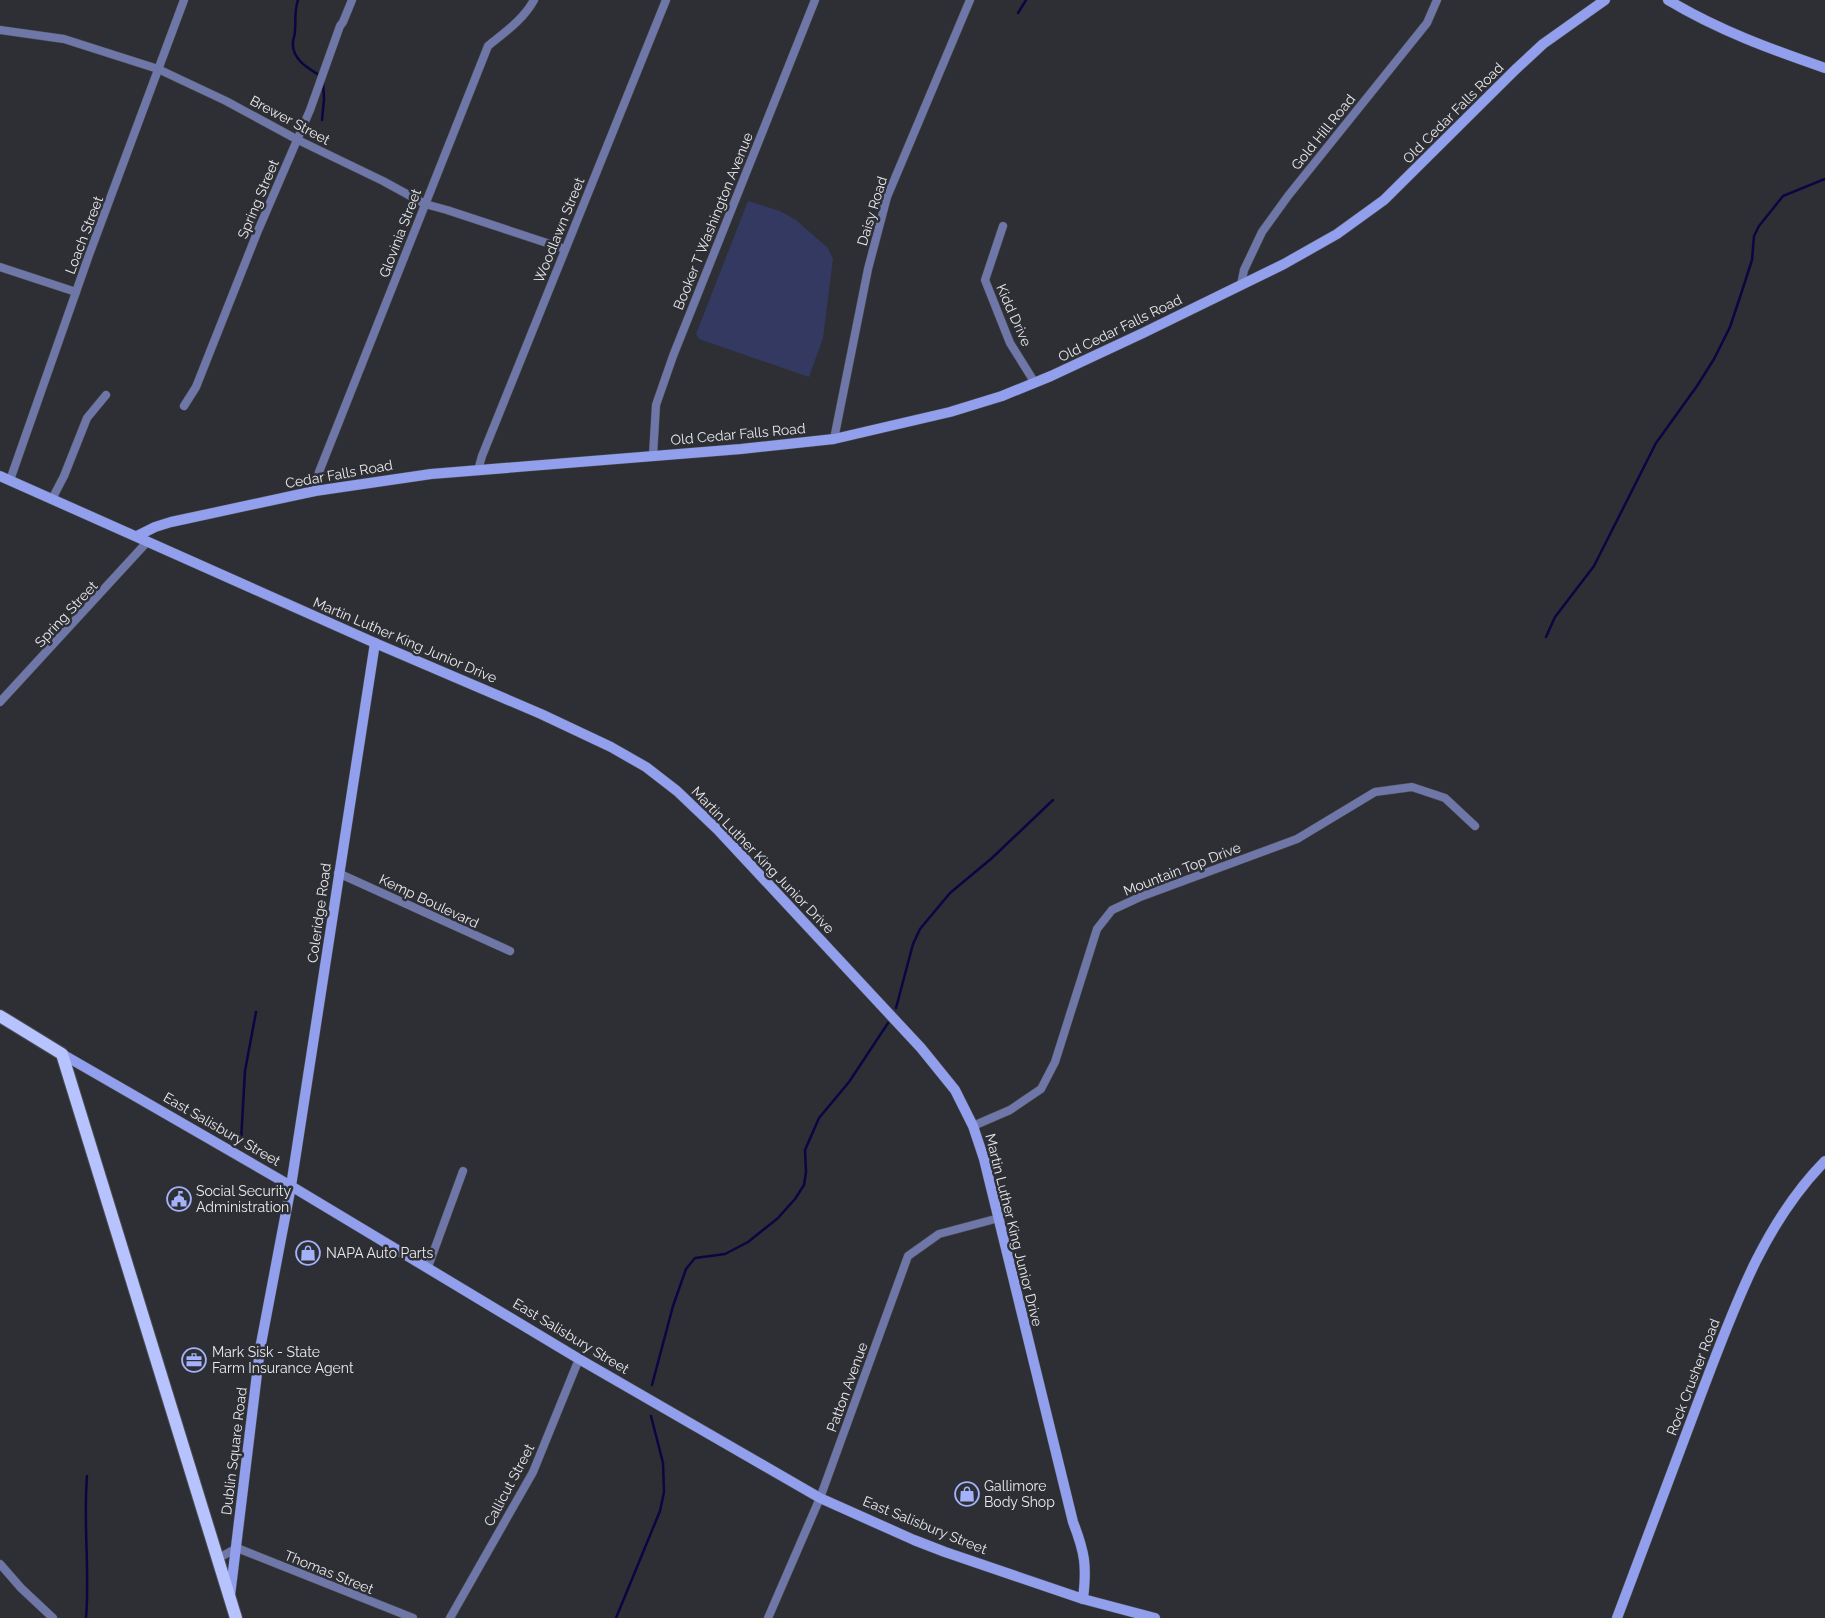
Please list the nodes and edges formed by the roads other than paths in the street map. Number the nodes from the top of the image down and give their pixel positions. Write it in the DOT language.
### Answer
graph roads {
  1 [pos="184,0"];
  2 [pos="352,0"];
  3 [pos="534,0"];
  4 [pos="666,0"];
  5 [pos="815,0"];
  6 [pos="970,0"];
  7 [pos="1437,0"];
  8 [pos="1605,0"];
  9 [pos="1668,0"];
  10 [pos="0,30"];
  11 [pos="1825,68"];
  12 [pos="158,69"];
  13 [pos="298,140"];
  14 [pos="425,204"];
  15 [pos="1003,226"];
  16 [pos="564,249"];
  17 [pos="0,266"];
  18 [pos="1241,285"];
  19 [pos="76,292"];
  20 [pos="1036,383"];
  21 [pos="106,395"];
  22 [pos="184,406"];
  23 [pos="834,439"];
  24 [pos="653,455"];
  25 [pos="551,464"];
  26 [pos="478,470"];
  27 [pos="0,476"];
  28 [pos="10,480"];
  29 [pos="315,491"];
  30 [pos="52,499"];
  31 [pos="137,536"];
  32 [pos="148,541"];
  33 [pos="374,643"];
  34 [pos="0,702"];
  35 [pos="1475,826"];
  36 [pos="338,873"];
  37 [pos="510,952"];
  38 [pos="0,1016"];
  39 [pos="62,1054"];
  40 [pos="973,1126"];
  41 [pos="1825,1160"];
  42 [pos="463,1171"];
  43 [pos="291,1186"];
  44 [pos="998,1218"];
  45 [pos="428,1267"];
  46 [pos="579,1359"];
  47 [pos="820,1498"];
  48 [pos="237,1548"];
  49 [pos="217,1559"];
  50 [pos="0,1564"];
  51 [pos="1083,1599"];
  52 [pos="230,1601"];
  53 [pos="53,1618"];
  54 [pos="236,1618"];
  55 [pos="412,1618"];
  56 [pos="450,1618"];
  57 [pos="768,1618"];
  58 [pos="1155,1618"];
  59 [pos="1617,1618"];
  1 -- 12 [label="street, Loach Street"];
  2 -- 13 [label="street, Spring Street"];
  3 -- 14 [label="street, Glovinia Street"];
  4 -- 16 [label="street, Woodlawn Street"];
  5 -- 24 [label="street, Booker T Washington Avenue"];
  6 -- 23 [label="street, Daisy Road"];
  7 -- 18 [label="street, Gold Hill Road"];
  8 -- 18 [label="street, Old Cedar Falls Road"];
  9 -- 11 [label="street"];
  10 -- 12 [label="street, Brewer Street"];
  12 -- 13 [label="street, Brewer Street"];
  12 -- 19 [label="street, Loach Street"];
  13 -- 14 [label="street, Brewer Street"];
  13 -- 22 [label="street, Spring Street"];
  14 -- 16 [label="street, Brewer Street"];
  14 -- 29 [label="street, Glovinia Street"];
  15 -- 20 [label="street, Kidd Drive"];
  16 -- 26 [label="street, Woodlawn Street"];
  17 -- 19 [label="street"];
  18 -- 20 [label="street, Old Cedar Falls Road"];
  19 -- 28 [label="street, Loach Street"];
  20 -- 23 [label="street, Old Cedar Falls Road"];
  21 -- 30 [label="street"];
  23 -- 24 [label="street, Old Cedar Falls Road"];
  24 -- 25 [label="street, Old Cedar Falls Road"];
  25 -- 26 [label="street, Cedar Falls Road"];
  26 -- 29 [label="street, Cedar Falls Road"];
  27 -- 28 [label="street, Martin Luther King Junior Drive"];
  28 -- 30 [label="street, Martin Luther King Junior Drive"];
  29 -- 31 [label="street, Cedar Falls Road"];
  30 -- 31 [label="street, Martin Luther King Junior Drive"];
  31 -- 32 [label="street, Martin Luther King Junior Drive"];
  32 -- 33 [label="street, Martin Luther King Junior Drive"];
  32 -- 34 [label="street, Spring Street"];
  33 -- 36 [label="street, Coleridge Road"];
  33 -- 40 [label="street, Martin Luther King Junior Drive"];
  35 -- 40 [label="street, Mountain Top Drive"];
  36 -- 37 [label="street, Kemp Boulevard"];
  36 -- 43 [label="street, Coleridge Road"];
  38 -- 39 [label="main road, East Salisbury Street"];
  39 -- 43 [label="street, East Salisbury Street"];
  39 -- 49 [label="main road"];
  40 -- 44 [label="street, Martin Luther King Junior Drive"];
  41 -- 59 [label="street, Rock Crusher Road"];
  42 -- 45 [label="street"];
  43 -- 45 [label="street, East Salisbury Street"];
  43 -- 48 [label="street, Dublin Square Road"];
  44 -- 47 [label="street, Patton Avenue"];
  44 -- 51 [label="street, Martin Luther King Junior Drive"];
  45 -- 46 [label="street, East Salisbury Street"];
  46 -- 47 [label="street, East Salisbury Street"];
  46 -- 56 [label="street, Callicut Street"];
  47 -- 51 [label="street, East Salisbury Street"];
  47 -- 57 [label="street, Patton Avenue"];
  48 -- 49 [label="street"];
  48 -- 52 [label="street, Dublin Square Road"];
  48 -- 55 [label="street, Thomas Street"];
  49 -- 52 [label="main road"];
  50 -- 53 [label="street"];
  51 -- 58 [label="street, East Salisbury Street"];
  52 -- 54 [label="main road"];
}
